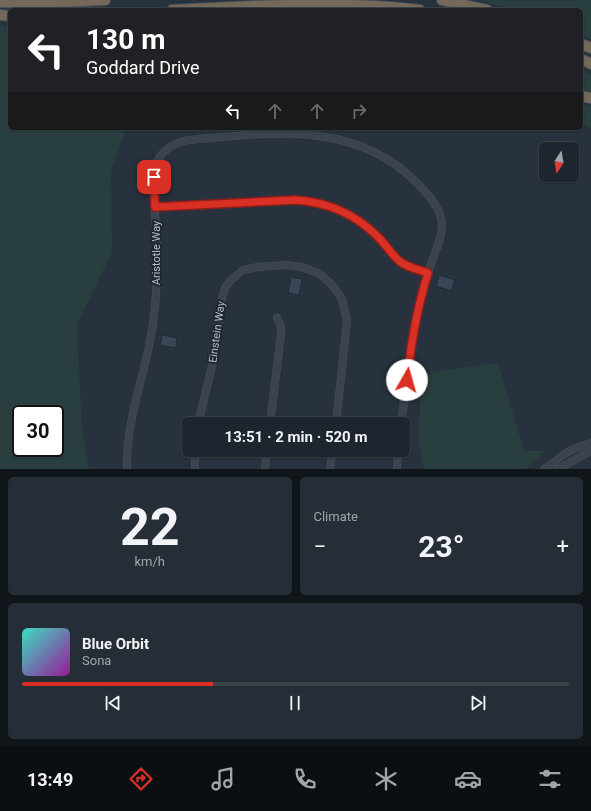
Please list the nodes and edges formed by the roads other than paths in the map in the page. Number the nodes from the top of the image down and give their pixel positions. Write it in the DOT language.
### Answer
graph roads {
  1 [pos="105,0"];
  2 [pos="442,0"];
  3 [pos="0,2"];
  4 [pos="270,5"];
  5 [pos="211,8"];
  6 [pos="314,8"];
  7 [pos="404,8"];
  8 [pos="478,8"];
  9 [pos="155,207"];
  10 [pos="428,273"];
  11 [pos="277,318"];
  12 [pos="200,417"];
  13 [pos="271,417"];
  14 [pos="337,417"];
  15 [pos="402,417"];
  16 [pos="591,443"];
  17 [pos="591,451"];
  18 [pos="195,457"];
  19 [pos="266,457"];
  20 [pos="332,457"];
  21 [pos="398,457"];
  22 [pos="556,466"];
  23 [pos="128,469"];
  24 [pos="195,469"];
  25 [pos="265,469"];
  26 [pos="330,469"];
  27 [pos="397,469"];
  28 [pos="544,469"];
  1 -- 3 [label="highway"];
  2 -- 8 [label="highway"];
  4 -- 5 [label="highway"];
  4 -- 6 [label="highway"];
  4 -- 7 [label="highway"];
  9 -- 10 [label="street"];
  9 -- 10 [label="street, Aristotle Way"];
  9 -- 23 [label="street, Aristotle Way"];
  10 -- 15 [label="street, Aristotle Way"];
  11 -- 13 [label="street"];
  12 -- 14 [label="street, Einstein Way"];
  16 -- 22 [label="street"];
  17 -- 22 [label="street"];
  18 -- 24 [label="street"];
  19 -- 25 [label="street"];
  20 -- 26 [label="street"];
  21 -- 27 [label="street"];
  22 -- 28 [label="street"];
}
